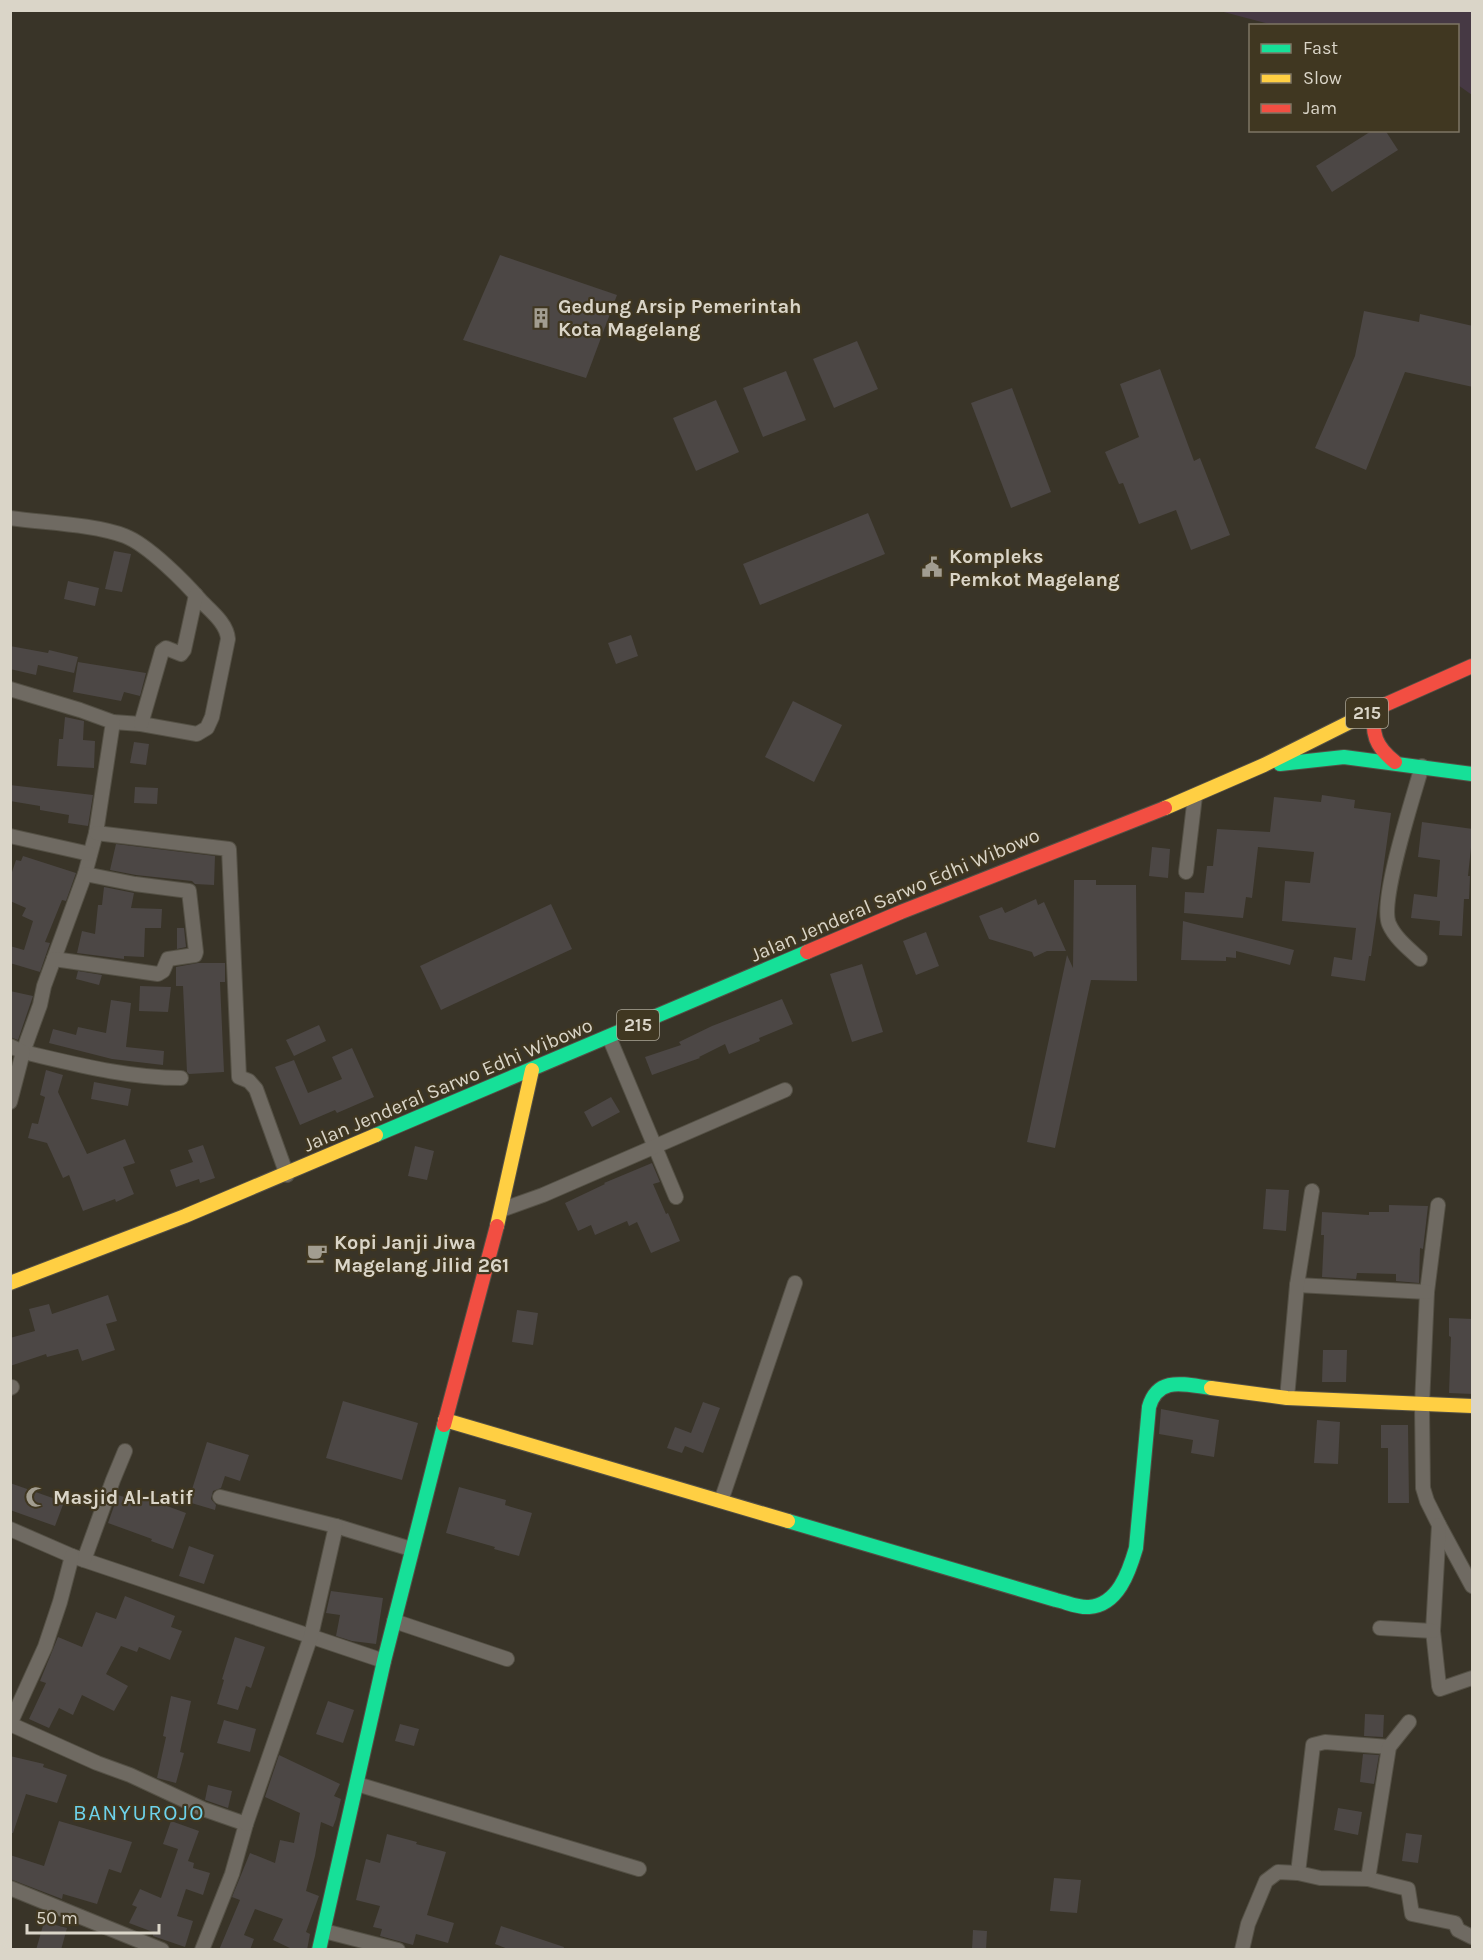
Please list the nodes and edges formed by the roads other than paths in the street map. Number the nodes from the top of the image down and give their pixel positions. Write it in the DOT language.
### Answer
graph roads {
  1 [pos="10,518"];
  2 [pos="196,594"];
  3 [pos="1473,666"];
  4 [pos="10,689"];
  5 [pos="1376,709"];
  6 [pos="114,722"];
  7 [pos="141,724"];
  8 [pos="1395,762"];
  9 [pos="1264,765"];
  10 [pos="1422,766"];
  11 [pos="1473,774"];
  12 [pos="1195,796"];
  13 [pos="96,833"];
  14 [pos="10,836"];
  15 [pos="90,854"];
  16 [pos="1186,872"];
  17 [pos="85,874"];
  18 [pos="54,959"];
  19 [pos="1420,959"];
  20 [pos="609,1037"];
  21 [pos="17,1049"];
  22 [pos="532,1070"];
  23 [pos="181,1078"];
  24 [pos="785,1090"];
  25 [pos="10,1102"];
  26 [pos="655,1147"];
  27 [pos="287,1174"];
  28 [pos="1312,1191"];
  29 [pos="676,1197"];
  30 [pos="1438,1205"];
  31 [pos="501,1210"];
  32 [pos="10,1283"];
  33 [pos="795,1283"];
  34 [pos="1297,1285"];
  35 [pos="1427,1292"];
  36 [pos="1287,1398"];
  37 [pos="1422,1405"];
  38 [pos="1473,1406"];
  39 [pos="445,1419"];
  40 [pos="125,1451"];
  41 [pos="220,1497"];
  42 [pos="721,1502"];
  43 [pos="336,1526"];
  44 [pos="10,1529"];
  45 [pos="1442,1530"];
  46 [pos="411,1549"];
  47 [pos="78,1558"];
  48 [pos="1473,1586"];
  49 [pos="394,1621"];
  50 [pos="1380,1628"];
  51 [pos="1433,1631"];
  52 [pos="311,1636"];
  53 [pos="507,1659"];
  54 [pos="384,1661"];
  55 [pos="1473,1678"];
  56 [pos="1409,1722"];
  57 [pos="11,1724"];
  58 [pos="1389,1747"];
  59 [pos="357,1784"];
  60 [pos="246,1824"];
  61 [pos="639,1869"];
  62 [pos="1298,1873"];
  63 [pos="1368,1879"];
  64 [pos="10,1888"];
  65 [pos="324,1931"];
  66 [pos="1473,1937"];
  67 [pos="162,1950"];
  68 [pos="202,1950"];
  69 [pos="319,1950"];
  70 [pos="398,1950"];
  71 [pos="1242,1950"];
  1 -- 2 [label="street"];
  2 -- 7 [label="street"];
  2 -- 7 [label="street"];
  3 -- 5 [label="street, Jalan Jenderal Sarwo Edhi Wibowo / 215"];
  4 -- 6 [label="street"];
  5 -- 8 [label="street, 215"];
  5 -- 9 [label="street, Jalan Jenderal Sarwo Edhi Wibowo / 215"];
  6 -- 7 [label="street"];
  6 -- 13 [label="street"];
  8 -- 9 [label="street, Jalan Jenderal Sarwo Edhi Wibowo / 215"];
  8 -- 10 [label="street, Jalan Jenderal Sarwo Edhi Wibowo / 215"];
  9 -- 12 [label="street, Jalan Jenderal Sarwo Edhi Wibowo / 215"];
  10 -- 11 [label="street, Jalan Jenderal Sarwo Edhi Wibowo / 215"];
  10 -- 19 [label="street"];
  12 -- 16 [label="street"];
  12 -- 20 [label="street, Jalan Jenderal Sarwo Edhi Wibowo / 215"];
  13 -- 15 [label="street"];
  13 -- 27 [label="street"];
  14 -- 15 [label="street"];
  15 -- 17 [label="street"];
  17 -- 18 [label="street"];
  17 -- 18 [label="street"];
  18 -- 21 [label="street"];
  20 -- 22 [label="street, Jalan Jenderal Sarwo Edhi Wibowo / 215"];
  20 -- 26 [label="street"];
  21 -- 23 [label="street"];
  21 -- 25 [label="street"];
  22 -- 27 [label="street, Jalan Jenderal Sarwo Edhi Wibowo / 215"];
  22 -- 31 [label="street"];
  24 -- 26 [label="street"];
  26 -- 29 [label="street"];
  26 -- 31 [label="street"];
  27 -- 32 [label="street, Jalan Jenderal Sarwo Edhi Wibowo / 215"];
  28 -- 34 [label="street"];
  30 -- 35 [label="street"];
  31 -- 39 [label="street"];
  33 -- 42 [label="street"];
  34 -- 35 [label="street"];
  34 -- 36 [label="street"];
  35 -- 37 [label="street"];
  36 -- 37 [label="street"];
  36 -- 42 [label="street"];
  37 -- 38 [label="street"];
  37 -- 45 [label="street"];
  39 -- 42 [label="street"];
  39 -- 46 [label="street"];
  40 -- 47 [label="street"];
  41 -- 43 [label="street"];
  43 -- 46 [label="street"];
  43 -- 52 [label="street"];
  44 -- 47 [label="street"];
  45 -- 48 [label="street"];
  45 -- 51 [label="street"];
  46 -- 49 [label="street"];
  47 -- 52 [label="street"];
  47 -- 57 [label="street"];
  49 -- 53 [label="street"];
  49 -- 54 [label="street"];
  50 -- 51 [label="street"];
  51 -- 55 [label="street"];
  52 -- 54 [label="street"];
  52 -- 60 [label="street"];
  54 -- 59 [label="street"];
  56 -- 58 [label="street"];
  57 -- 60 [label="street"];
  58 -- 62 [label="street"];
  58 -- 63 [label="street"];
  59 -- 61 [label="street"];
  59 -- 65 [label="street"];
  60 -- 68 [label="street"];
  62 -- 63 [label="street"];
  62 -- 71 [label="street"];
  63 -- 66 [label="street"];
  64 -- 67 [label="street"];
  65 -- 69 [label="street"];
  65 -- 70 [label="street"];
}
